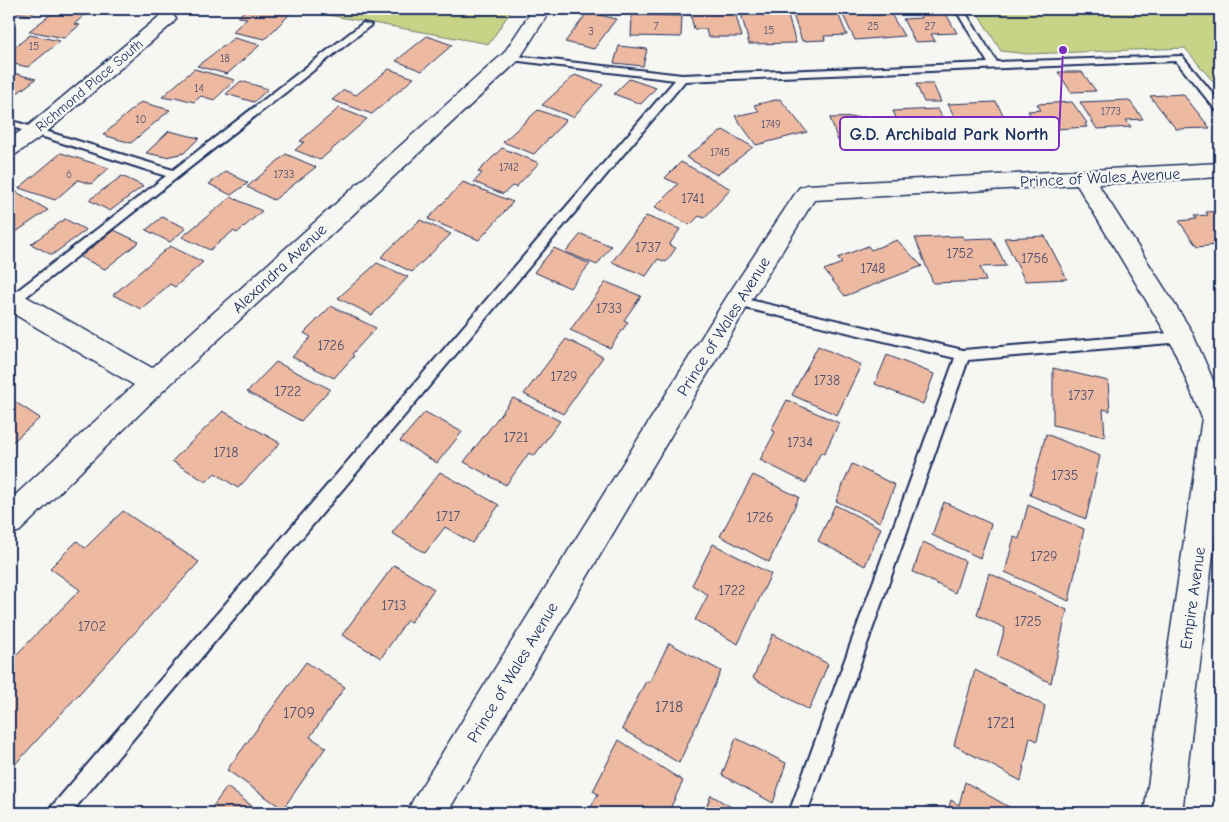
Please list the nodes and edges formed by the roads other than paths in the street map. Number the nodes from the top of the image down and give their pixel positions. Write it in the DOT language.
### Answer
graph roads {
  1 [pos="542,9"];
  2 [pos="959,9"];
  3 [pos="167,19"];
  4 [pos="366,26"];
  5 [pos="511,57"];
  6 [pos="994,65"];
  7 [pos="682,78"];
  8 [pos="1220,108"];
  9 [pos="9,123"];
  10 [pos="35,131"];
  11 [pos="9,148"];
  12 [pos="1220,170"];
  13 [pos="175,176"];
  14 [pos="1083,178"];
  15 [pos="10,301"];
  16 [pos="737,302"];
  17 [pos="1182,337"];
  18 [pos="963,355"];
  19 [pos="154,383"];
  20 [pos="9,521"];
  21 [pos="59,813"];
  22 [pos="426,813"];
  23 [pos="798,813"];
  24 [pos="1163,813"];
  1 -- 5 [label="street, Alexandra Avenue"];
  2 -- 6 [label="lane"];
  3 -- 10 [label="street, Richmond Place South"];
  4 -- 13 [label="lane"];
  5 -- 7 [label="lane"];
  5 -- 19 [label="street, Alexandra Avenue"];
  6 -- 7 [label="lane"];
  6 -- 8 [label="lane"];
  7 -- 21 [label="lane"];
  9 -- 10 [label="lane"];
  10 -- 11 [label="street, Richmond Place South"];
  10 -- 13 [label="lane"];
  12 -- 14 [label="street, Prince of Wales Avenue"];
  13 -- 15 [label="lane"];
  14 -- 16 [label="street, Prince of Wales Avenue"];
  14 -- 17 [label="street, Empire Avenue"];
  15 -- 19 [label="street"];
  16 -- 18 [label="lane"];
  16 -- 22 [label="street, Prince of Wales Avenue"];
  17 -- 18 [label="lane"];
  17 -- 24 [label="street, Empire Avenue"];
  18 -- 23 [label="lane"];
  19 -- 20 [label="street, Alexandra Avenue"];
}
